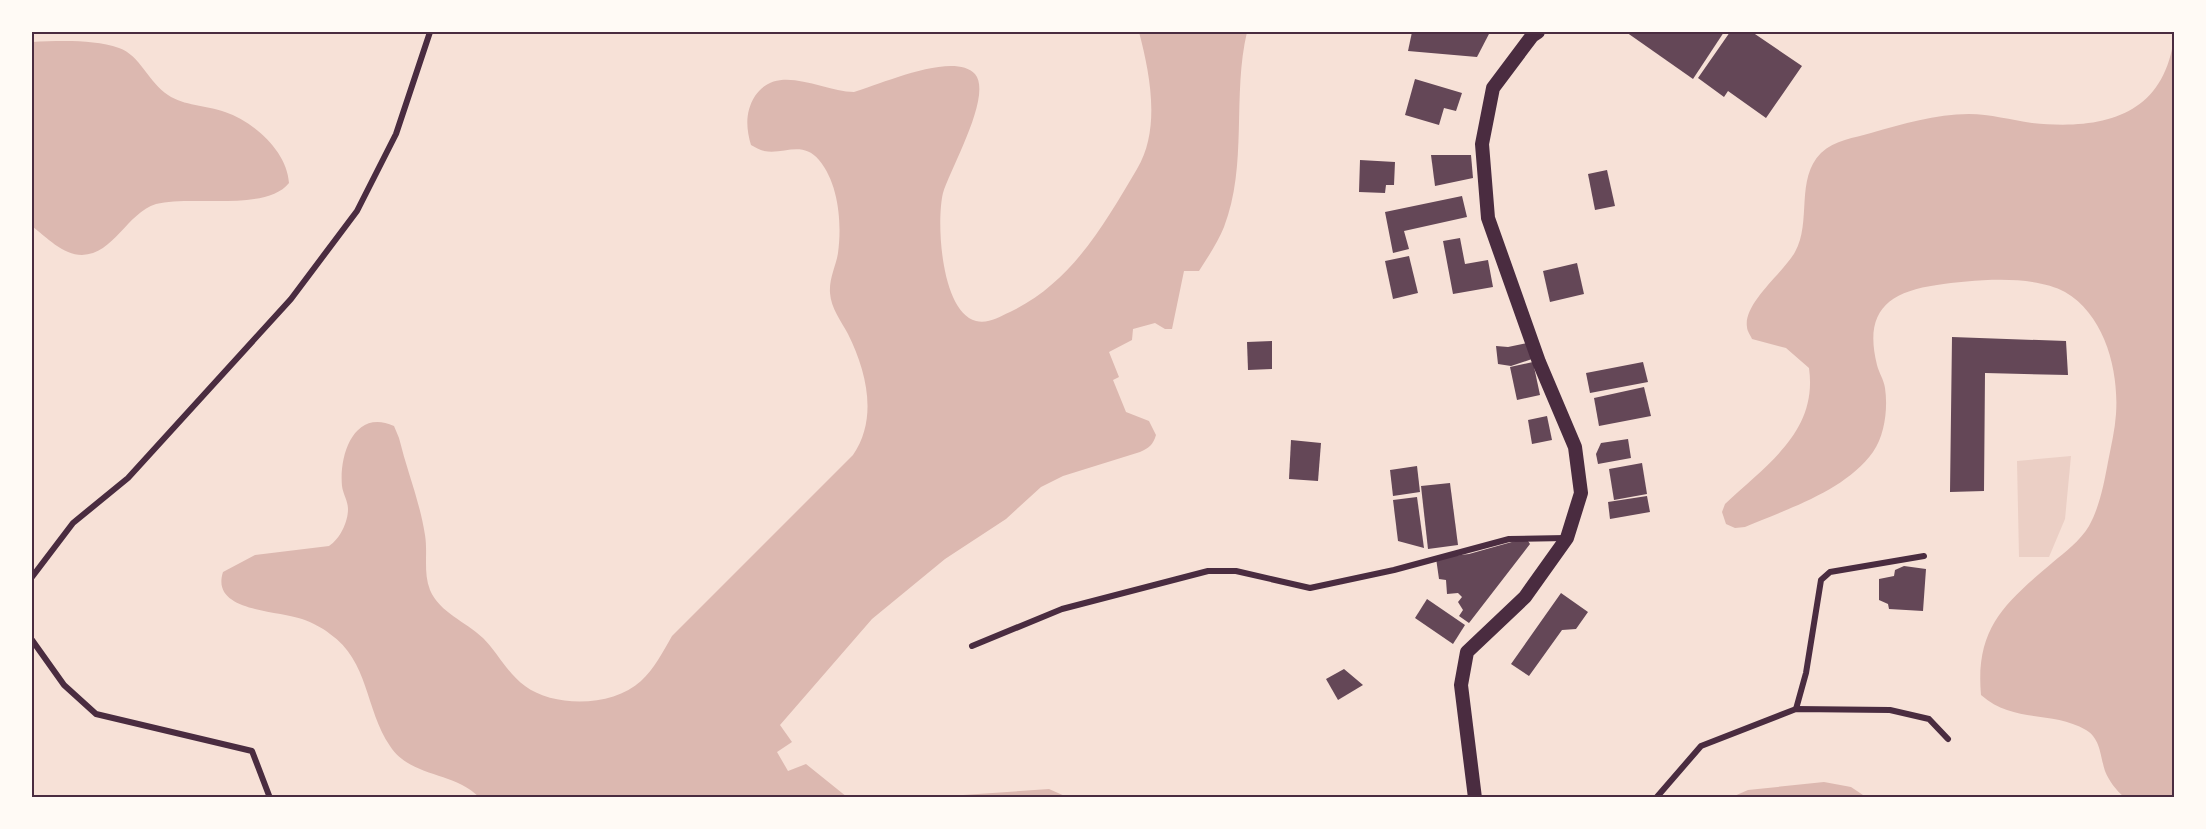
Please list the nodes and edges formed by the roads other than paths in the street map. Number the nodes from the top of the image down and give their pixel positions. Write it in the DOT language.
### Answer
graph roads {
  1 [pos="430,32"];
  2 [pos="1538,32"];
  3 [pos="1567,538"];
  4 [pos="1924,556"];
  5 [pos="32,577"];
  6 [pos="32,640"];
  7 [pos="972,646"];
  8 [pos="1796,709"];
  9 [pos="1948,739"];
  10 [pos="270,798"];
  11 [pos="1475,798"];
  12 [pos="1656,798"];
  1 -- 5 [label="street"];
  2 -- 3 [label="highway"];
  3 -- 7 [label="street"];
  3 -- 11 [label="highway"];
  4 -- 8 [label="street"];
  6 -- 10 [label="street"];
  8 -- 9 [label="street"];
  8 -- 12 [label="street"];
}
